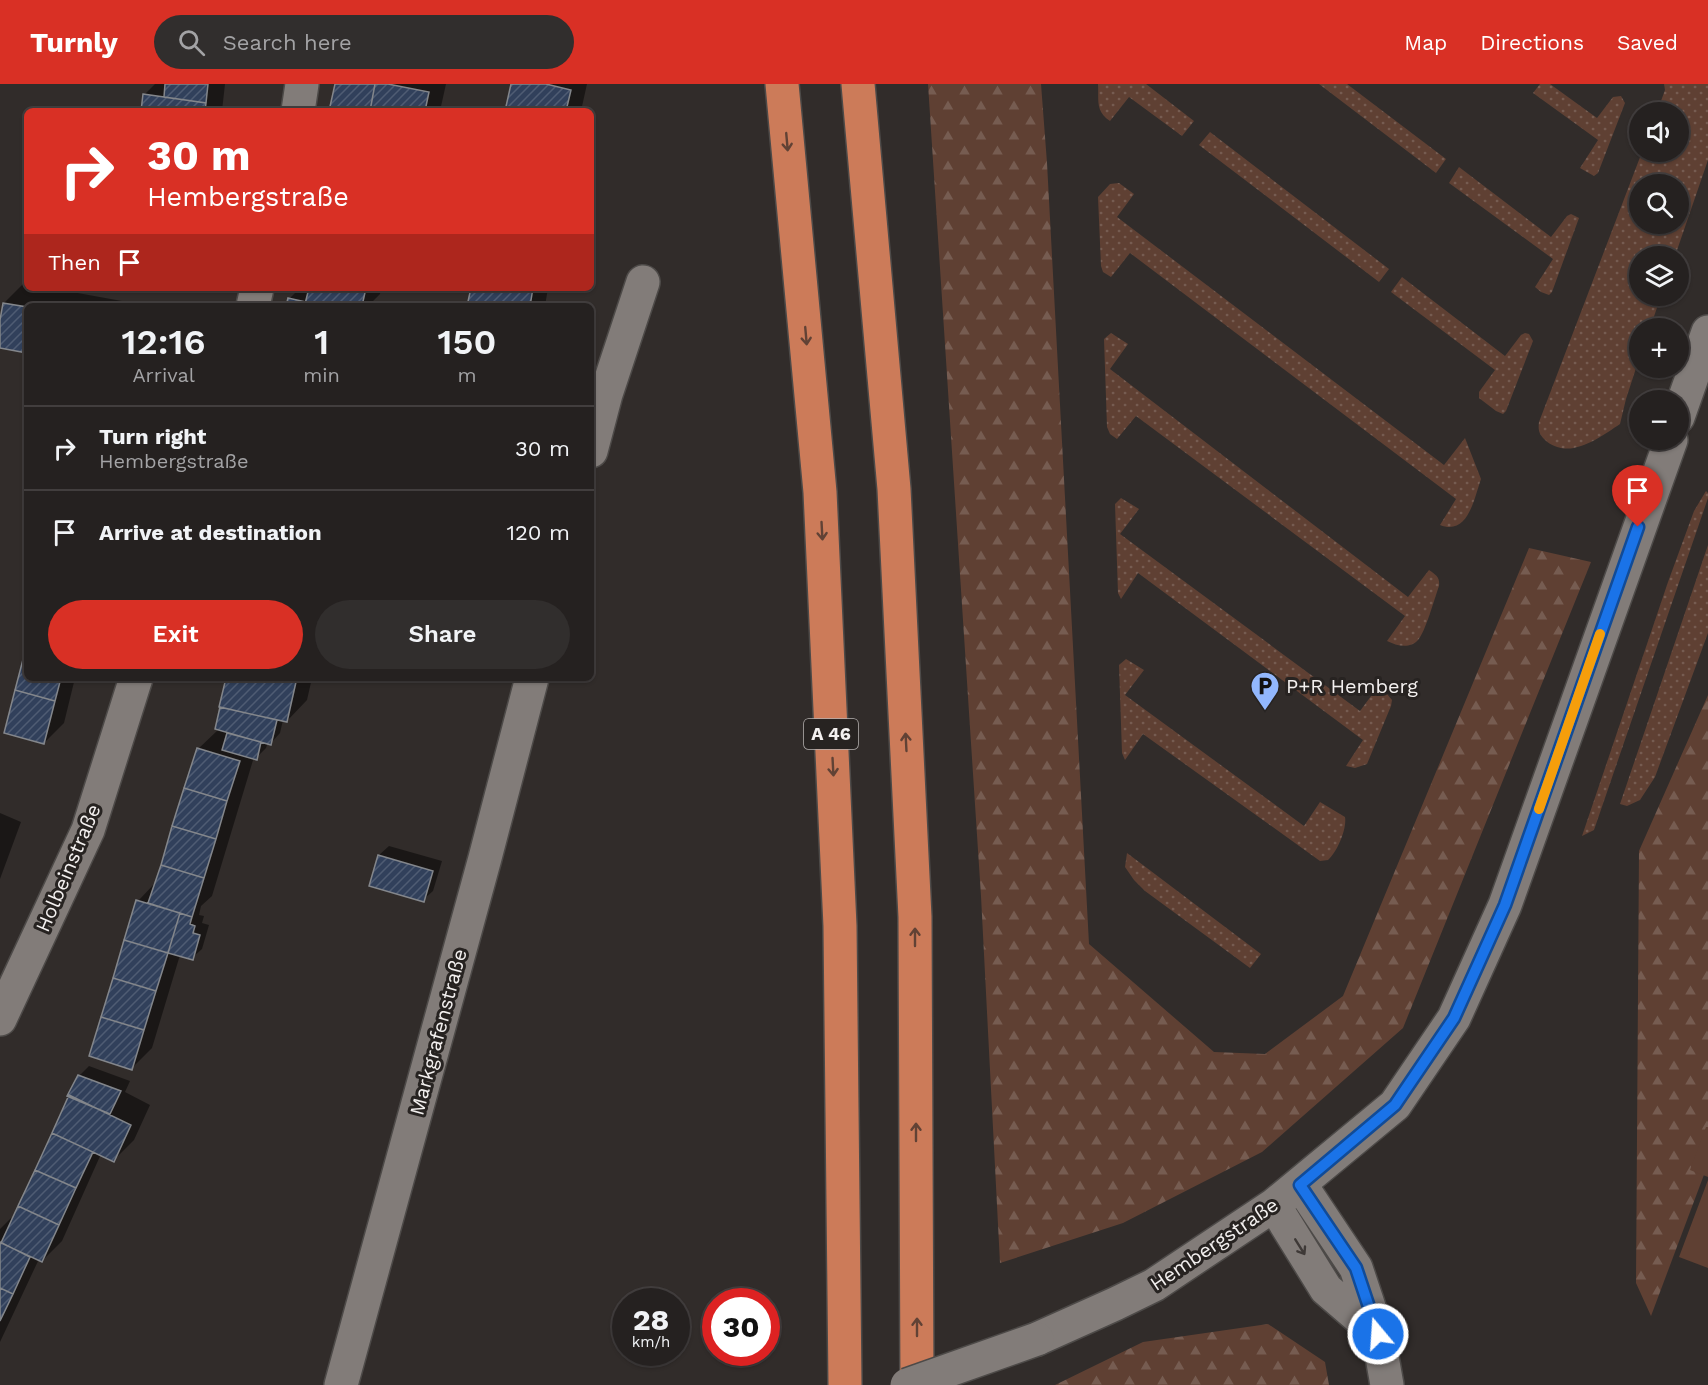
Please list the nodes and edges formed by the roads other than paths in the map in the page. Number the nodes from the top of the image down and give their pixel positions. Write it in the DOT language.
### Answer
graph roads {
  1 [pos="302,84"];
  2 [pos="782,84"];
  3 [pos="858,84"];
  4 [pos="298,108"];
  5 [pos="643,282"];
  6 [pos="1708,332"];
  7 [pos="1688,390"];
  8 [pos="594,440"];
  9 [pos="1667,450"];
  10 [pos="135,681"];
  11 [pos="531,681"];
  12 [pos="0,1019"];
  13 [pos="1300,1185"];
  14 [pos="1274,1205"];
  15 [pos="1378,1334"];
  16 [pos="341,1385"];
  17 [pos="845,1385"];
  18 [pos="907,1385"];
  19 [pos="917,1385"];
  20 [pos="1387,1385"];
  1 -- 4 [label="street"];
  2 -- 17 [label="highway, A 46, one-way"];
  19 -- 3 [label="highway, one-way"];
  5 -- 8 [label="street"];
  6 -- 7 [label="street"];
  9 -- 13 [label="street, Hembergstraße"];
  10 -- 12 [label="street, Holbeinstraße"];
  11 -- 16 [label="street, Markgrafenstraße"];
  13 -- 14 [label="street, Hembergstraße"];
  13 -- 15 [label="street"];
  14 -- 15 [label="street, one-way"];
  14 -- 18 [label="street, Hembergstraße, bridge"];
  15 -- 20 [label="street"];
}
